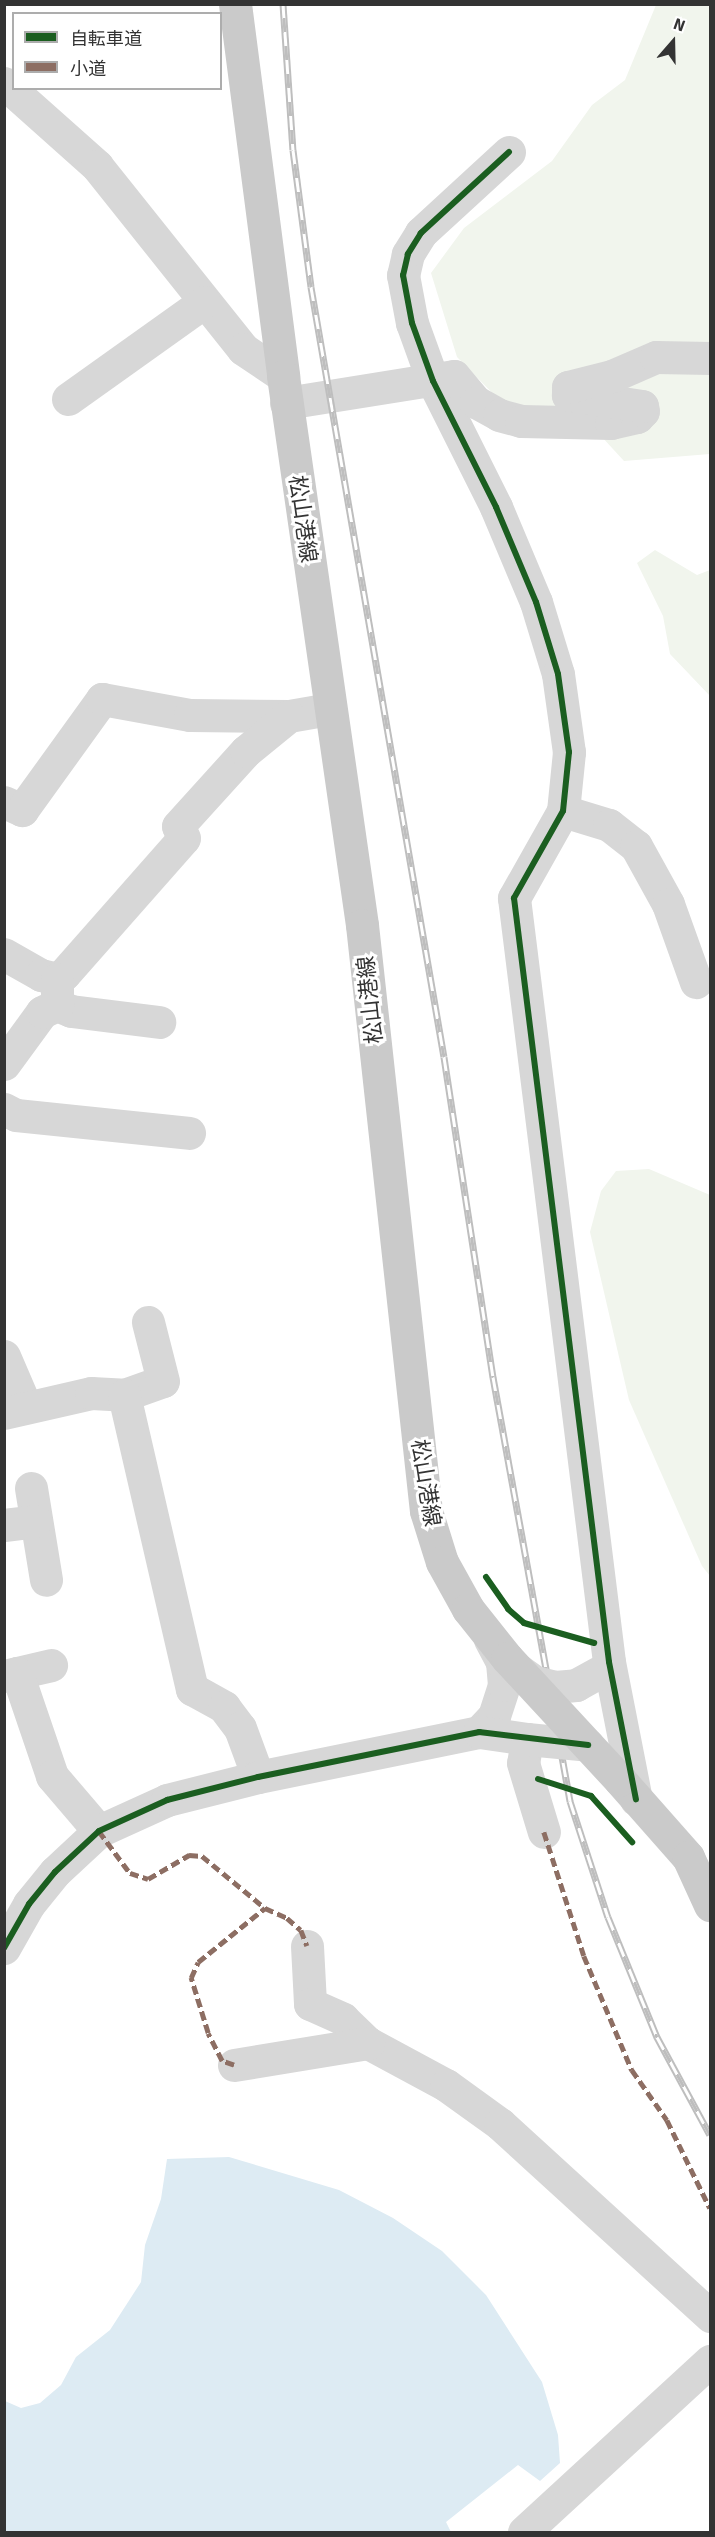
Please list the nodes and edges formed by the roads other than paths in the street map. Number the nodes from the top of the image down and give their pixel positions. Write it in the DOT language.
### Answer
graph roads {
  1 [pos="235,4"];
  2 [pos="4,83"];
  3 [pos="509,152"];
  4 [pos="204,302"];
  5 [pos="711,358"];
  6 [pos="433,381"];
  7 [pos="284,389"];
  8 [pos="69,399"];
  9 [pos="329,709"];
  10 [pos="289,716"];
  11 [pos="4,802"];
  12 [pos="563,811"];
  13 [pos="4,954"];
  14 [pos="696,982"];
  15 [pos="57,992"];
  16 [pos="159,1022"];
  17 [pos="4,1064"];
  18 [pos="4,1109"];
  19 [pos="189,1133"];
  20 [pos="148,1322"];
  21 [pos="4,1356"];
  22 [pos="124,1395"];
  23 [pos="15,1410"];
  24 [pos="31,1488"];
  25 [pos="20,1523"];
  26 [pos="45,1580"];
  27 [pos="503,1654"];
  28 [pos="51,1665"];
  29 [pos="604,1667"];
  30 [pos="11,1674"];
  31 [pos="479,1732"];
  32 [pos="527,1739"];
  33 [pos="588,1745"];
  34 [pos="258,1777"];
  35 [pos="628,1789"];
  36 [pos="99,1831"];
  37 [pos="544,1832"];
  38 [pos="711,1905"];
  39 [pos="9,1928"];
  40 [pos="307,1946"];
  41 [pos="368,2043"];
  42 [pos="234,2065"];
  43 [pos="711,2316"];
  44 [pos="711,2361"];
  45 [pos="524,2532"];
  1 -- 7 [label="main road, 松山港線"];
  2 -- 4 [label="street"];
  3 -- 6 [label="street"];
  4 -- 7 [label="street"];
  4 -- 8 [label="street"];
  5 -- 6 [label="street"];
  6 -- 7 [label="street"];
  6 -- 12 [label="street"];
  7 -- 9 [label="main road, 松山港線"];
  9 -- 10 [label="street"];
  9 -- 27 [label="main road, 松山港線"];
  10 -- 11 [label="street"];
  10 -- 15 [label="street"];
  12 -- 14 [label="street"];
  12 -- 29 [label="street"];
  13 -- 15 [label="street"];
  15 -- 16 [label="street"];
  15 -- 17 [label="street"];
  18 -- 19 [label="street"];
  20 -- 22 [label="street"];
  21 -- 23 [label="street"];
  22 -- 23 [label="street"];
  22 -- 34 [label="street"];
  24 -- 25 [label="street"];
  25 -- 26 [label="street"];
  27 -- 29 [label="street, bridge"];
  27 -- 31 [label="street"];
  27 -- 33 [label="main road, 松山港線, bridge"];
  28 -- 30 [label="street"];
  29 -- 35 [label="street"];
  30 -- 36 [label="street"];
  31 -- 32 [label="street"];
  31 -- 34 [label="street"];
  32 -- 33 [label="street, bridge"];
  32 -- 37 [label="street"];
  33 -- 35 [label="main road, 松山港線, bridge"];
  34 -- 36 [label="street"];
  35 -- 38 [label="main road, 松山港線"];
  36 -- 39 [label="street"];
  40 -- 41 [label="street"];
  41 -- 42 [label="street"];
  41 -- 43 [label="street"];
  44 -- 45 [label="street"];
}
